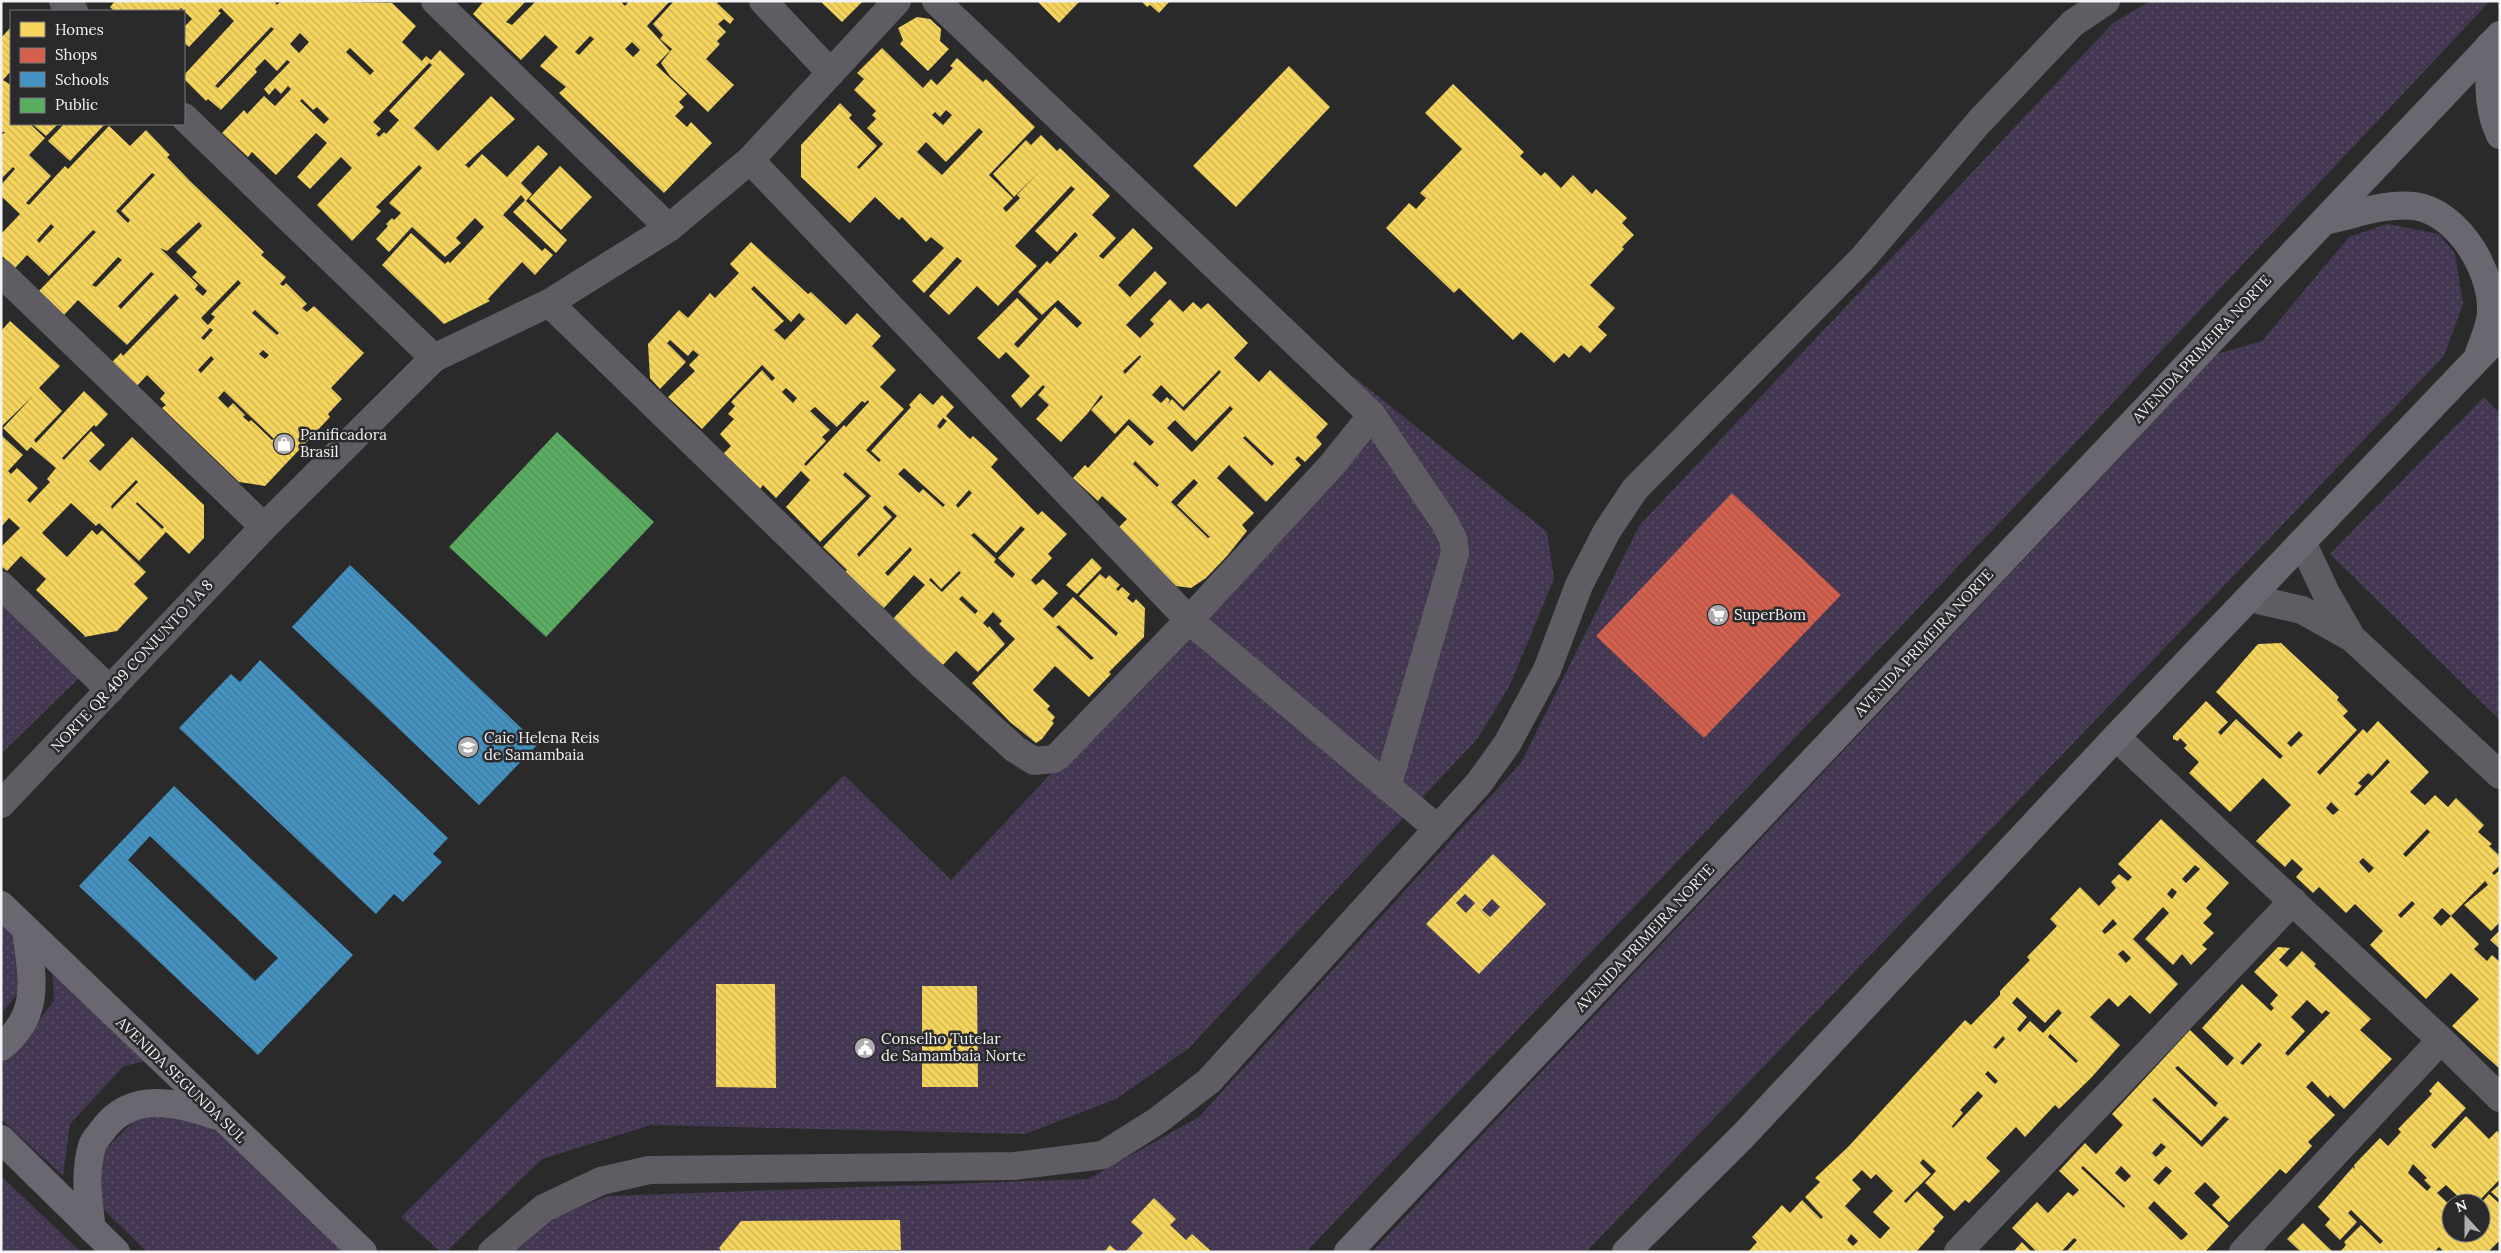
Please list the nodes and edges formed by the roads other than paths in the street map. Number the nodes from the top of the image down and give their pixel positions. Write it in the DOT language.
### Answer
graph roads {
  1 [pos="64,1"];
  2 [pos="435,1"];
  3 [pos="764,1"];
  4 [pos="897,1"];
  5 [pos="936,1"];
  6 [pos="2106,1"];
  7 [pos="73,10"];
  8 [pos="2072,12"];
  9 [pos="2495,40"];
  10 [pos="831,73"];
  11 [pos="185,118"];
  12 [pos="2500,135"];
  13 [pos="750,160"];
  14 [pos="2324,221"];
  15 [pos="669,228"];
  16 [pos="1,273"];
  17 [pos="549,303"];
  18 [pos="2500,335"];
  19 [pos="434,358"];
  20 [pos="2477,359"];
  21 [pos="1372,415"];
  22 [pos="264,527"];
  23 [pos="2302,542"];
  24 [pos="1,585"];
  25 [pos="2250,598"];
  26 [pos="1189,620"];
  27 [pos="2352,638"];
  28 [pos="110,690"];
  29 [pos="2116,737"];
  30 [pos="2500,775"];
  31 [pos="1387,787"];
  32 [pos="1,804"];
  33 [pos="1438,829"];
  34 [pos="2293,901"];
  35 [pos="1,905"];
  36 [pos="26,930"];
  37 [pos="2442,1040"];
  38 [pos="1,1047"];
  39 [pos="2500,1098"];
  40 [pos="220,1117"];
  41 [pos="1,1139"];
  42 [pos="92,1229"];
  43 [pos="116,1252"];
  44 [pos="363,1252"];
  45 [pos="492,1252"];
  46 [pos="1348,1252"];
  47 [pos="1626,1252"];
  48 [pos="1958,1252"];
  49 [pos="2243,1252"];
  1 -- 7 [label="street"];
  2 -- 15 [label="street"];
  3 -- 10 [label="street"];
  4 -- 10 [label="street, NORTE QR 409 CONJUNTO 1 A 8"];
  5 -- 21 [label="street"];
  6 -- 8 [label="street"];
  8 -- 33 [label="street"];
  9 -- 12 [label="main road"];
  9 -- 14 [label="main road, AVENIDA PRIMEIRA NORTE"];
  10 -- 13 [label="street, NORTE QR 409 CONJUNTO 1 A 8"];
  11 -- 19 [label="street"];
  13 -- 15 [label="street, NORTE QR 409 CONJUNTO 1 A 8"];
  13 -- 26 [label="street"];
  14 -- 20 [label="main road"];
  14 -- 46 [label="main road, AVENIDA PRIMEIRA NORTE"];
  15 -- 17 [label="street, NORTE QR 409 CONJUNTO 1 A 8"];
  16 -- 22 [label="street"];
  17 -- 19 [label="street, NORTE QR 409 CONJUNTO 1 A 8"];
  17 -- 26 [label="street"];
  18 -- 20 [label="main road"];
  19 -- 22 [label="street, NORTE QR 409 CONJUNTO 1 A 8"];
  20 -- 23 [label="main road"];
  21 -- 26 [label="street"];
  21 -- 31 [label="street"];
  22 -- 28 [label="street, NORTE QR 409 CONJUNTO 1 A 8"];
  23 -- 25 [label="main road"];
  23 -- 27 [label="street"];
  24 -- 28 [label="street"];
  25 -- 27 [label="street"];
  25 -- 29 [label="main road"];
  26 -- 31 [label="street"];
  27 -- 30 [label="street"];
  28 -- 32 [label="street, NORTE QR 409 CONJUNTO 1 A 8"];
  29 -- 34 [label="street"];
  29 -- 47 [label="main road"];
  31 -- 33 [label="street"];
  33 -- 45 [label="street"];
  34 -- 37 [label="street"];
  34 -- 48 [label="street"];
  35 -- 36 [label="main road, AVENIDA SEGUNDA SUL"];
  36 -- 38 [label="main road"];
  36 -- 40 [label="main road, AVENIDA SEGUNDA SUL"];
  37 -- 39 [label="street"];
  37 -- 49 [label="street"];
  40 -- 42 [label="main road"];
  40 -- 44 [label="main road, AVENIDA SEGUNDA SUL"];
  41 -- 42 [label="main road"];
  42 -- 43 [label="main road"];
}
